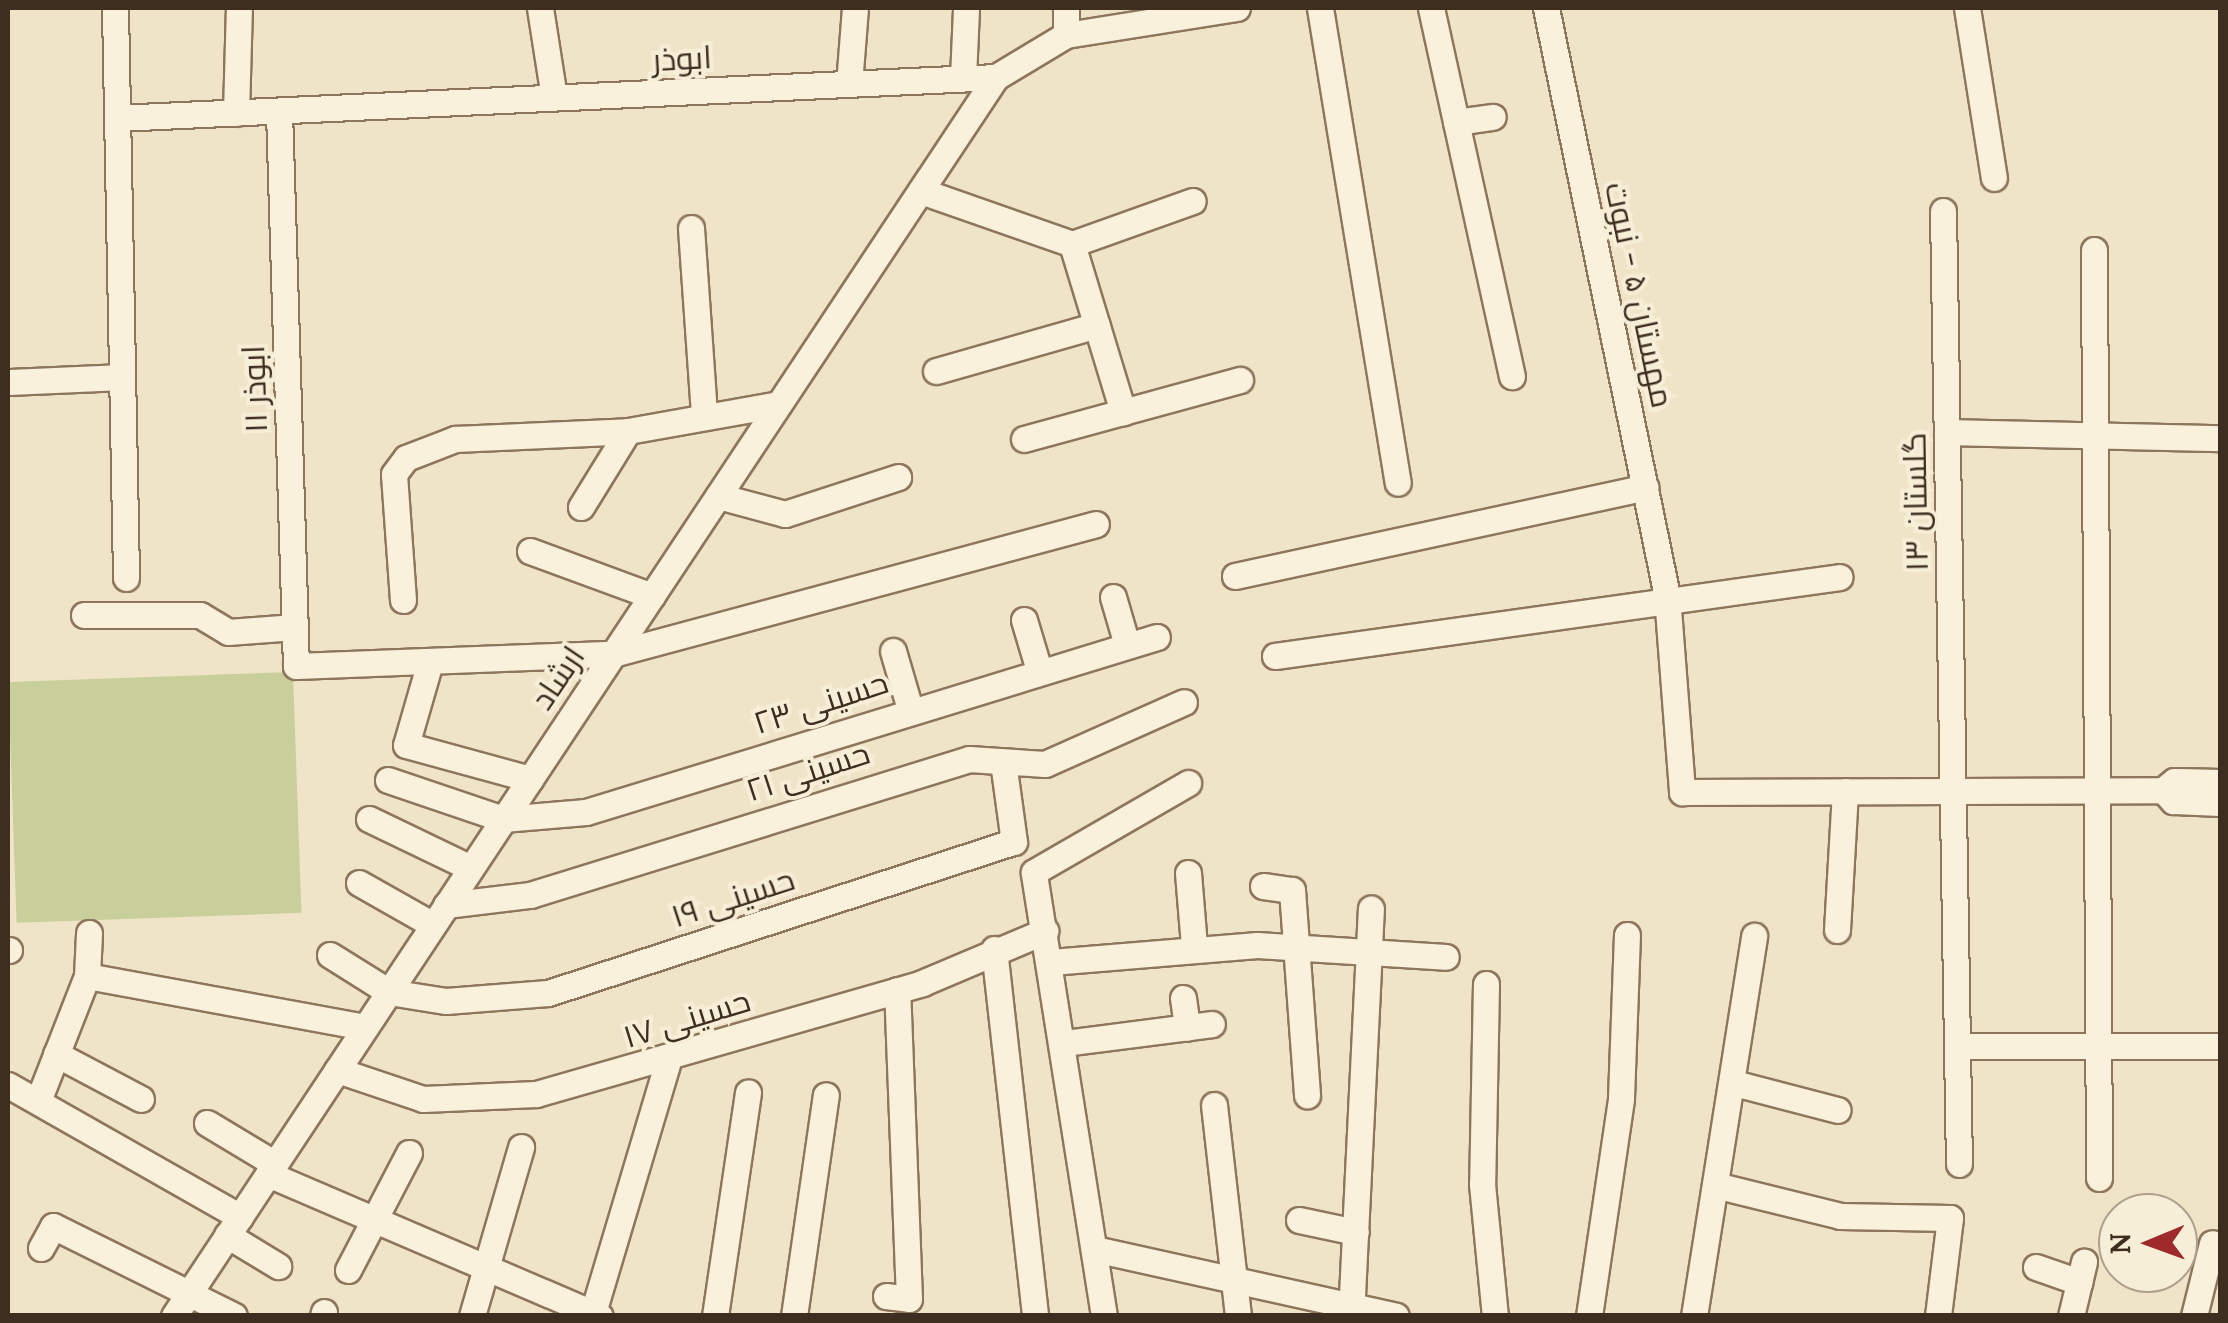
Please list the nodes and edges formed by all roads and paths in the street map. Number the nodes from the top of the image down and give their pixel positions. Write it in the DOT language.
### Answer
graph roads {
  1 [pos="115,8"];
  2 [pos="239,8"];
  3 [pos="540,8"];
  4 [pos="855,8"];
  5 [pos="966,8"];
  6 [pos="1066,8"];
  7 [pos="1236,8"];
  8 [pos="1320,8"];
  9 [pos="1431,8"];
  10 [pos="1546,8"];
  11 [pos="1967,8"];
  12 [pos="1191,11"];
  13 [pos="1066,35"];
  14 [pos="996,76"];
  15 [pos="962,78"];
  16 [pos="850,84"];
  17 [pos="554,98"];
  18 [pos="279,110"];
  19 [pos="236,112"];
  20 [pos="1494,117"];
  21 [pos="117,118"];
  22 [pos="1456,122"];
  23 [pos="1994,178"];
  24 [pos="921,191"];
  25 [pos="1193,201"];
  26 [pos="1944,212"];
  27 [pos="690,228"];
  28 [pos="1072,244"];
  29 [pos="2094,250"];
  30 [pos="1097,326"];
  31 [pos="936,370"];
  32 [pos="1512,376"];
  33 [pos="122,377"];
  34 [pos="1240,380"];
  35 [pos="8,382"];
  36 [pos="779,404"];
  37 [pos="1124,412"];
  38 [pos="704,414"];
  39 [pos="628,432"];
  40 [pos="1947,432"];
  41 [pos="2094,435"];
  42 [pos="2220,438"];
  43 [pos="1024,439"];
  44 [pos="898,477"];
  45 [pos="1398,482"];
  46 [pos="1645,487"];
  47 [pos="718,496"];
  48 [pos="580,507"];
  49 [pos="1096,524"];
  50 [pos="530,551"];
  51 [pos="1235,576"];
  52 [pos="1840,577"];
  53 [pos="126,578"];
  54 [pos="652,596"];
  55 [pos="1667,596"];
  56 [pos="1113,597"];
  57 [pos="402,600"];
  58 [pos="84,615"];
  59 [pos="1024,620"];
  60 [pos="295,628"];
  61 [pos="1157,637"];
  62 [pos="1127,645"];
  63 [pos="893,651"];
  64 [pos="613,654"];
  65 [pos="1275,656"];
  66 [pos="430,662"];
  67 [pos="1039,670"];
  68 [pos="1184,702"];
  69 [pos="910,709"];
  70 [pos="1003,762"];
  71 [pos="530,779"];
  72 [pos="388,780"];
  73 [pos="2220,782"];
  74 [pos="1188,783"];
  75 [pos="2096,790"];
  76 [pos="2163,790"];
  77 [pos="1845,791"];
  78 [pos="1953,791"];
  79 [pos="2220,803"];
  80 [pos="369,820"];
  81 [pos="503,820"];
  82 [pos="471,868"];
  83 [pos="1188,872"];
  84 [pos="359,883"];
  85 [pos="1263,886"];
  86 [pos="1372,908"];
  87 [pos="440,915"];
  88 [pos="1046,930"];
  89 [pos="1837,930"];
  90 [pos="89,932"];
  91 [pos="1627,935"];
  92 [pos="1754,936"];
  93 [pos="1194,946"];
  94 [pos="1298,946"];
  95 [pos="994,949"];
  96 [pos="1372,950"];
  97 [pos="330,955"];
  98 [pos="1446,957"];
  99 [pos="1051,962"];
  100 [pos="87,976"];
  101 [pos="1486,984"];
  102 [pos="897,990"];
  103 [pos="389,992"];
  104 [pos="1184,998"];
  105 [pos="365,1028"];
  106 [pos="1064,1043"];
  107 [pos="1957,1046"];
  108 [pos="2098,1046"];
  109 [pos="2220,1046"];
  110 [pos="56,1054"];
  111 [pos="668,1058"];
  112 [pos="337,1070"];
  113 [pos="1734,1082"];
  114 [pos="8,1085"];
  115 [pos="748,1092"];
  116 [pos="826,1095"];
  117 [pos="40,1096"];
  118 [pos="1307,1096"];
  119 [pos="141,1098"];
  120 [pos="1214,1104"];
  121 [pos="1838,1110"];
  122 [pos="207,1124"];
  123 [pos="521,1146"];
  124 [pos="409,1153"];
  125 [pos="1959,1164"];
  126 [pos="272,1169"];
  127 [pos="2099,1178"];
  128 [pos="1715,1185"];
  129 [pos="375,1219"];
  130 [pos="1299,1220"];
  131 [pos="234,1226"];
  132 [pos="1356,1232"];
  133 [pos="2212,1243"];
  134 [pos="40,1248"];
  135 [pos="1098,1250"];
  136 [pos="278,1266"];
  137 [pos="486,1266"];
  138 [pos="2036,1267"];
  139 [pos="348,1270"];
  140 [pos="1238,1280"];
  141 [pos="886,1296"];
  142 [pos="181,1305"];
  143 [pos="1351,1310"];
  144 [pos="1035,1314"];
  145 [pos="595,1315"];
  146 [pos="234,1316"];
  147 [pos="472,1316"];
  148 [pos="715,1316"];
  149 [pos="794,1316"];
  150 [pos="1104,1316"];
  151 [pos="1238,1316"];
  152 [pos="1396,1316"];
  153 [pos="1495,1316"];
  154 [pos="1589,1316"];
  155 [pos="1694,1316"];
  156 [pos="1938,1316"];
  157 [pos="2070,1316"];
  158 [pos="2194,1316"];
  1 -- 21 [label="street"];
  2 -- 19 [label="street"];
  3 -- 17 [label="street"];
  4 -- 16 [label="street"];
  5 -- 15 [label="street"];
  6 -- 13 [label="street"];
  7 -- 12 [label="street, ابوذر"];
  8 -- 45 [label="street"];
  9 -- 22 [label="street"];
  10 -- 46 [label="street, مهستان ۵ - نبوت"];
  11 -- 23 [label="street"];
  12 -- 13 [label="street, ابوذر"];
  13 -- 14 [label="street, ابوذر"];
  14 -- 15 [label="street, ابوذر"];
  14 -- 24 [label="street, ارشاد"];
  15 -- 16 [label="street, ابوذر"];
  16 -- 17 [label="street, ابوذر"];
  17 -- 18 [label="street, ابوذر"];
  18 -- 19 [label="street, ابوذر"];
  18 -- 60 [label="street, ابوذر ۱۱"];
  19 -- 21 [label="street, ابوذر"];
  20 -- 22 [label="street"];
  21 -- 33 [label="street"];
  22 -- 32 [label="street"];
  24 -- 28 [label="street"];
  24 -- 36 [label="street, ارشاد"];
  25 -- 28 [label="street"];
  26 -- 40 [label="street, گلستان ۱۳"];
  27 -- 38 [label="street"];
  28 -- 30 [label="street"];
  29 -- 41 [label="street"];
  30 -- 31 [label="street"];
  30 -- 37 [label="street"];
  33 -- 35 [label="street"];
  33 -- 53 [label="street"];
  34 -- 37 [label="street"];
  36 -- 38 [label="street"];
  36 -- 47 [label="street, ارشاد"];
  37 -- 43 [label="street"];
  38 -- 39 [label="street"];
  39 -- 48 [label="street"];
  39 -- 57 [label="street"];
  40 -- 41 [label="street"];
  40 -- 78 [label="street, گلستان ۱۳"];
  41 -- 42 [label="street"];
  41 -- 75 [label="street"];
  44 -- 47 [label="street"];
  46 -- 51 [label="street"];
  46 -- 55 [label="street, مهستان ۵ - نبوت"];
  47 -- 54 [label="street, ارشاد"];
  49 -- 64 [label="street"];
  50 -- 54 [label="street"];
  52 -- 55 [label="street"];
  54 -- 64 [label="street, ارشاد"];
  55 -- 65 [label="street"];
  55 -- 77 [label="street, مهستان ۵ - نبوت"];
  56 -- 62 [label="street"];
  58 -- 60 [label="street"];
  59 -- 67 [label="street"];
  60 -- 66 [label="street, ابوذر ۱۱"];
  61 -- 62 [label="street, حسینی ۲۳"];
  62 -- 67 [label="street, حسینی ۲۳"];
  63 -- 69 [label="street"];
  64 -- 66 [label="street"];
  64 -- 71 [label="street, ارشاد"];
  66 -- 71 [label="street"];
  67 -- 69 [label="street, حسینی ۲۳"];
  68 -- 70 [label="street, حسینی ۲۱"];
  69 -- 81 [label="street, حسینی ۲۳"];
  70 -- 87 [label="street, حسینی ۲۱"];
  70 -- 103 [label="street, حسینی ۱۹"];
  71 -- 81 [label="street, ارشاد"];
  72 -- 81 [label="street"];
  73 -- 76 [label="street"];
  74 -- 88 [label="street"];
  75 -- 76 [label="street"];
  75 -- 78 [label="street"];
  75 -- 108 [label="street"];
  76 -- 79 [label="street"];
  77 -- 78 [label="street"];
  77 -- 89 [label="street"];
  78 -- 107 [label="street, گلستان ۱۳"];
  80 -- 82 [label="street"];
  81 -- 82 [label="street, ارشاد"];
  82 -- 87 [label="street, ارشاد"];
  83 -- 93 [label="street"];
  84 -- 87 [label="street"];
  85 -- 94 [label="street"];
  86 -- 96 [label="street"];
  87 -- 103 [label="street, ارشاد"];
  88 -- 95 [label="street, حسینی ۱۷"];
  88 -- 99 [label="street"];
  90 -- 100 [label="street"];
  91 -- 154 [label="street"];
  92 -- 113 [label="street"];
  93 -- 94 [label="street"];
  93 -- 99 [label="street"];
  94 -- 96 [label="street"];
  94 -- 118 [label="street"];
  95 -- 102 [label="street, حسینی ۱۷"];
  95 -- 144 [label="street"];
  96 -- 98 [label="street"];
  96 -- 132 [label="street"];
  97 -- 103 [label="street"];
  99 -- 106 [label="street"];
  100 -- 105 [label="street"];
  100 -- 110 [label="street"];
  101 -- 153 [label="street"];
  102 -- 111 [label="street, حسینی ۱۷"];
  102 -- 141 [label="street"];
  103 -- 105 [label="street, ارشاد"];
  104 -- 106 [label="street"];
  105 -- 112 [label="street, ارشاد"];
  106 -- 135 [label="street"];
  107 -- 108 [label="street"];
  107 -- 125 [label="street, گلستان ۱۳"];
  108 -- 109 [label="street"];
  108 -- 127 [label="street"];
  110 -- 117 [label="street"];
  110 -- 119 [label="street"];
  111 -- 112 [label="street, حسینی ۱۷"];
  111 -- 145 [label="street"];
  112 -- 126 [label="street, ارشاد"];
  113 -- 121 [label="street"];
  113 -- 128 [label="street"];
  114 -- 117 [label="street"];
  115 -- 148 [label="street"];
  116 -- 149 [label="street"];
  117 -- 131 [label="street"];
  120 -- 140 [label="street"];
  122 -- 126 [label="street"];
  123 -- 137 [label="street"];
  124 -- 129 [label="street"];
  126 -- 129 [label="street"];
  126 -- 131 [label="street, ارشاد"];
  128 -- 155 [label="street"];
  128 -- 156 [label="street"];
  129 -- 137 [label="street"];
  129 -- 139 [label="street"];
  130 -- 132 [label="street"];
  131 -- 136 [label="street"];
  131 -- 142 [label="street, ارشاد"];
  132 -- 143 [label="street"];
  133 -- 158 [label="street"];
  134 -- 142 [label="street"];
  135 -- 140 [label="street"];
  135 -- 150 [label="street"];
  137 -- 145 [label="street"];
  137 -- 147 [label="street"];
  138 -- 157 [label="street"];
  140 -- 143 [label="street"];
  140 -- 151 [label="street"];
  142 -- 146 [label="street"];
  143 -- 152 [label="street"];
}
